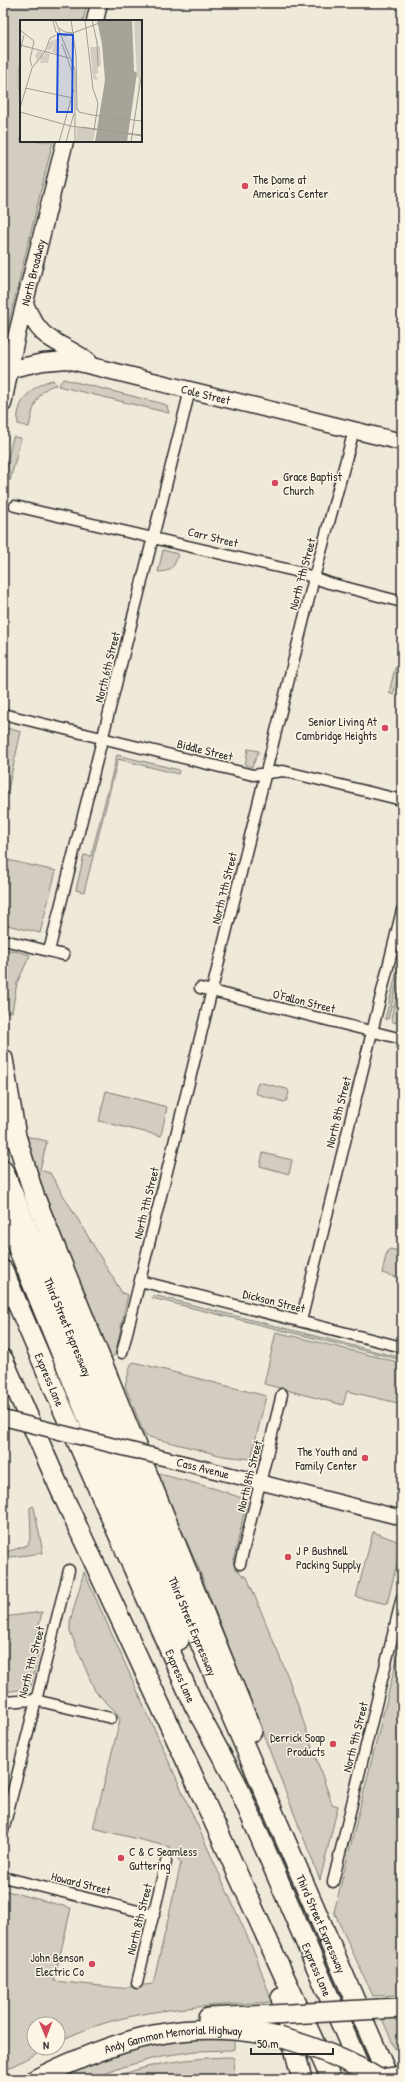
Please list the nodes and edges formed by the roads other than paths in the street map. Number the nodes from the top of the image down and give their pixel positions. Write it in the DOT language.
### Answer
graph roads {
  1 [pos="99,3"];
  2 [pos="95,20"];
  3 [pos="65,142"];
  4 [pos="25,304"];
  5 [pos="97,366"];
  6 [pos="5,373"];
  7 [pos="190,390"];
  8 [pos="3,404"];
  9 [pos="354,430"];
  10 [pos="402,442"];
  11 [pos="15,506"];
  12 [pos="153,538"];
  13 [pos="314,578"];
  14 [pos="402,602"];
  15 [pos="3,714"];
  16 [pos="103,739"];
  17 [pos="266,773"];
  18 [pos="402,800"];
  19 [pos="402,910"];
  20 [pos="8,941"];
  21 [pos="49,951"];
  22 [pos="64,955"];
  23 [pos="200,988"];
  24 [pos="212,992"];
  25 [pos="372,1031"];
  26 [pos="402,1039"];
  27 [pos="3,1059"];
  28 [pos="3,1170"];
  29 [pos="3,1212"];
  30 [pos="3,1270"];
  31 [pos="140,1281"];
  32 [pos="300,1321"];
  33 [pos="402,1347"];
  34 [pos="122,1353"];
  35 [pos="3,1359"];
  36 [pos="282,1394"];
  37 [pos="3,1418"];
  38 [pos="260,1482"];
  39 [pos="402,1518"];
  40 [pos="240,1564"];
  41 [pos="69,1570"];
  42 [pos="402,1597"];
  43 [pos="35,1700"];
  44 [pos="3,1702"];
  45 [pos="111,1718"];
  46 [pos="236,1782"];
  47 [pos="3,1830"];
  48 [pos="282,1833"];
  49 [pos="166,1862"];
  50 [pos="3,1878"];
  51 [pos="333,1882"];
  52 [pos="249,1898"];
  53 [pos="154,1915"];
  54 [pos="137,1983"];
  55 [pos="402,2008"];
  56 [pos="144,2036"];
  57 [pos="402,2076"];
  58 [pos="36,2079"];
  59 [pos="302,2079"];
  60 [pos="331,2079"];
  61 [pos="364,2079"];
  62 [pos="381,2079"];
  63 [pos="390,2079"];
  1 -- 2 [label="main road"];
  3 -- 4 [label="main road, North Broadway"];
  4 -- 5 [label="main road"];
  4 -- 6 [label="main road, North Broadway"];
  5 -- 6 [label="main road, Cole Street"];
  5 -- 7 [label="main road, Cole Street"];
  6 -- 8 [label="main road, North Broadway"];
  7 -- 9 [label="main road, Cole Street"];
  7 -- 12 [label="street, North 6th Street"];
  9 -- 10 [label="main road, Cole Street"];
  9 -- 13 [label="street, North 7th Street"];
  11 -- 12 [label="street, Carr Street"];
  12 -- 13 [label="street, Carr Street"];
  12 -- 16 [label="street, North 6th Street"];
  13 -- 14 [label="street, Carr Street"];
  13 -- 17 [label="street, North 7th Street"];
  15 -- 16 [label="street, Biddle Street"];
  16 -- 17 [label="street, Biddle Street"];
  16 -- 21 [label="street, North 6th Street"];
  17 -- 18 [label="street, Biddle Street"];
  17 -- 24 [label="street, North 7th Street"];
  19 -- 25 [label="street, North 8th Street"];
  20 -- 21 [label="street"];
  21 -- 22 [label="street"];
  23 -- 24 [label="street, O'Fallon Street"];
  24 -- 25 [label="street, O'Fallon Street"];
  24 -- 31 [label="street, North 7th Street"];
  25 -- 26 [label="street, O'Fallon Street"];
  25 -- 32 [label="street, North 8th Street"];
  27 -- 48 [label="highway"];
  28 -- 48 [label="highway, Third Street Expressway"];
  29 -- 46 [label="highway"];
  30 -- 46 [label="highway, Express Lane"];
  31 -- 32 [label="street, Dickson Street"];
  31 -- 34 [label="street, North 7th Street"];
  32 -- 33 [label="street, Dickson Street"];
  35 -- 52 [label="highway"];
  36 -- 38 [label="street, North 8th Street"];
  37 -- 38 [label="main road, Cass Avenue, bridge"];
  38 -- 39 [label="main road, Cass Avenue"];
  38 -- 40 [label="street, North 8th Street"];
  41 -- 43 [label="street, North 7th Street"];
  42 -- 51 [label="street, North 9th Street"];
  43 -- 44 [label="street"];
  43 -- 45 [label="street"];
  43 -- 47 [label="street, North 7th Street"];
  46 -- 61 [label="highway, Express Lane"];
  48 -- 63 [label="highway, Third Street Expressway"];
  49 -- 53 [label="street, North 8th Street"];
  50 -- 53 [label="street, Howard Street"];
  52 -- 59 [label="highway"];
  52 -- 60 [label="highway"];
  53 -- 54 [label="street, North 8th Street"];
  55 -- 56 [label="highway, bridge"];
  56 -- 58 [label="highway, Andy Gammon Memorial Highway"];
  56 -- 62 [label="highway, Andy Gammon Memorial Highway, bridge"];
  57 -- 62 [label="highway, bridge"];
}
